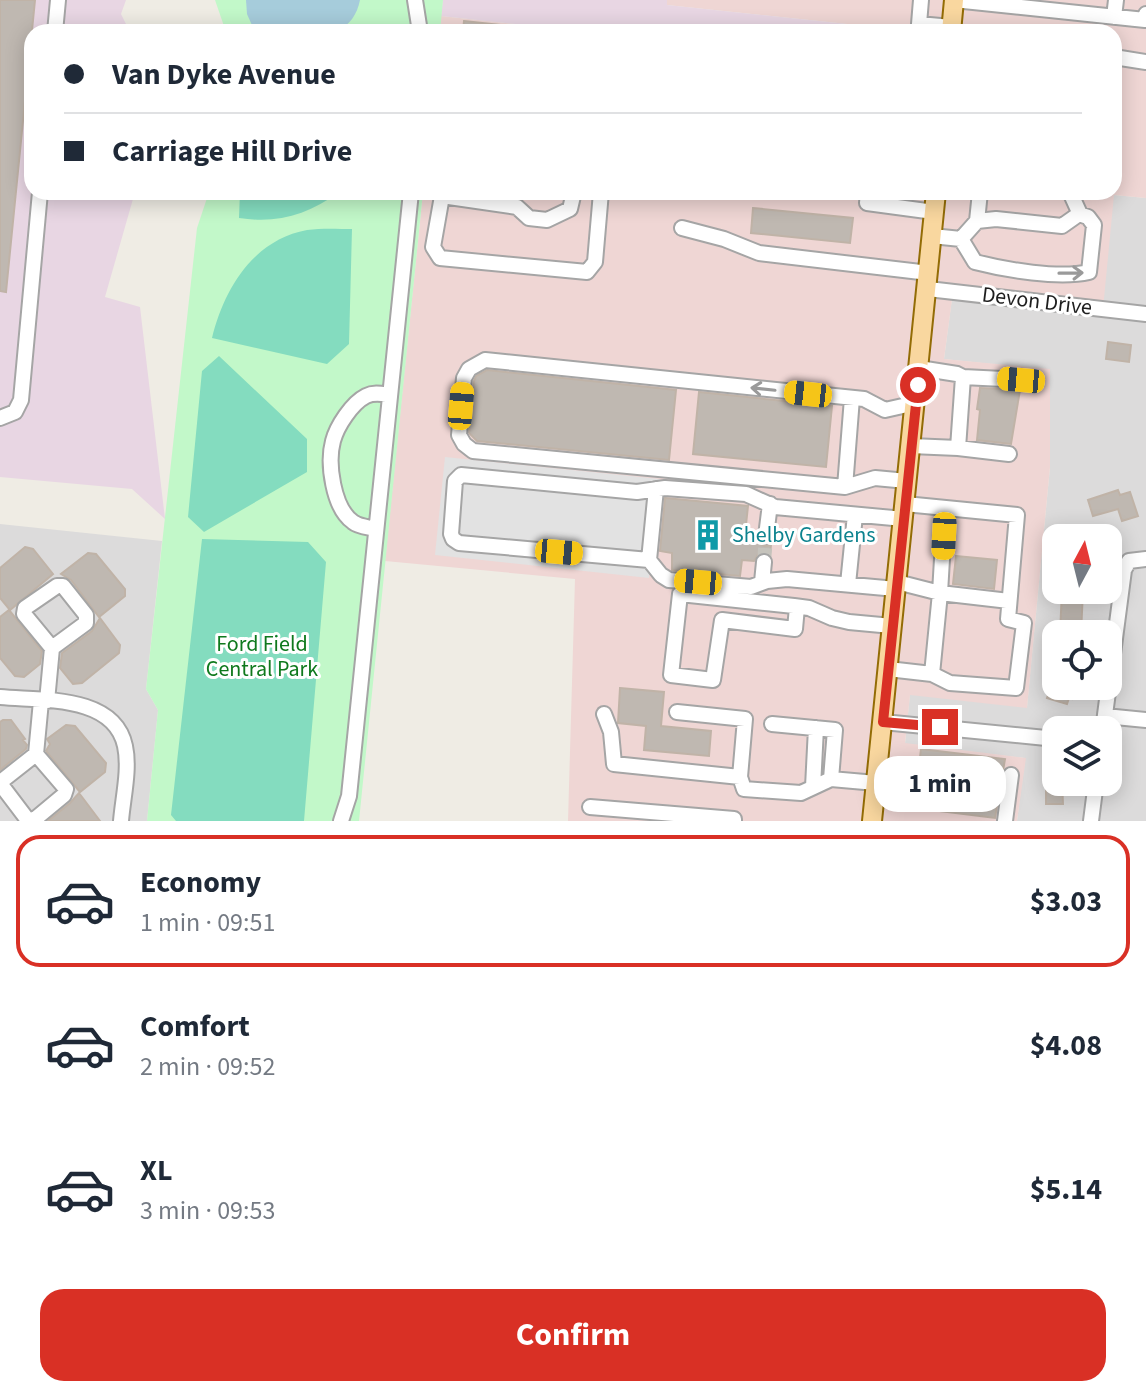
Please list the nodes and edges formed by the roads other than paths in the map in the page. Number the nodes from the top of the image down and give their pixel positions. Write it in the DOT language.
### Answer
graph roads {
  1 [pos="58,0"];
  2 [pos="415,0"];
  3 [pos="921,0"];
  4 [pos="954,0"];
  5 [pos="1116,0"];
  6 [pos="1146,14"];
  7 [pos="1114,17"];
  8 [pos="56,24"];
  9 [pos="419,24"];
  10 [pos="919,24"];
  11 [pos="952,24"];
  12 [pos="1122,58"];
  13 [pos="1146,62"];
  14 [pos="39,200"];
  15 [pos="410,200"];
  16 [pos="441,200"];
  17 [pos="469,200"];
  18 [pos="572,200"];
  19 [pos="600,200"];
  20 [pos="867,200"];
  21 [pos="935,200"];
  22 [pos="979,200"];
  23 [pos="1074,200"];
  24 [pos="934,212"];
  25 [pos="1080,214"];
  26 [pos="977,221"];
  27 [pos="682,228"];
  28 [pos="932,236"];
  29 [pos="961,239"];
  30 [pos="928,281"];
  31 [pos="1146,314"];
  32 [pos="919,368"];
  33 [pos="963,377"];
  34 [pos="1021,380"];
  35 [pos="390,395"];
  36 [pos="852,398"];
  37 [pos="916,403"];
  38 [pos="0,418"];
  39 [pos="911,446"];
  40 [pos="958,448"];
  41 [pos="1009,454"];
  42 [pos="907,481"];
  43 [pos="845,487"];
  44 [pos="656,489"];
  45 [pos="770,504"];
  46 [pos="945,508"];
  47 [pos="904,512"];
  48 [pos="855,515"];
  49 [pos="376,529"];
  50 [pos="766,536"];
  51 [pos="1146,559"];
  52 [pos="649,560"];
  53 [pos="764,562"];
  54 [pos="762,582"];
  55 [pos="848,584"];
  56 [pos="897,586"];
  57 [pos="940,593"];
  58 [pos="1009,601"];
  59 [pos="797,607"];
  60 [pos="892,626"];
  61 [pos="52,648"];
  62 [pos="888,669"];
  63 [pos="932,674"];
  64 [pos="0,697"];
  65 [pos="44,701"];
  66 [pos="677,712"];
  67 [pos="604,714"];
  68 [pos="1105,716"];
  69 [pos="1146,720"];
  70 [pos="883,722"];
  71 [pos="1122,722"];
  72 [pos="772,724"];
  73 [pos="816,728"];
  74 [pos="1042,738"];
  75 [pos="36,754"];
  76 [pos="1011,775"];
  77 [pos="740,777"];
  78 [pos="831,779"];
  79 [pos="876,783"];
  80 [pos="813,787"];
  81 [pos="1094,796"];
  82 [pos="590,807"];
  83 [pos="624,815"];
  84 [pos="121,821"];
  85 [pos="341,821"];
  86 [pos="734,821"];
  87 [pos="872,821"];
  88 [pos="1005,821"];
  89 [pos="1091,821"];
  1 -- 8 [label="street"];
  2 -- 9 [label="street"];
  3 -- 10 [label="street"];
  4 -- 7 [label="street"];
  4 -- 11 [label="main road"];
  5 -- 7 [label="street"];
  6 -- 7 [label="street"];
  12 -- 13 [label="street"];
  14 -- 38 [label="street"];
  15 -- 35 [label="street"];
  16 -- 19 [label="street"];
  17 -- 18 [label="street"];
  20 -- 24 [label="street"];
  21 -- 24 [label="main road"];
  22 -- 26 [label="street"];
  23 -- 25 [label="street"];
  24 -- 28 [label="main road"];
  25 -- 26 [label="street"];
  29 -- 25 [label="street, one-way"];
  26 -- 29 [label="street"];
  27 -- 30 [label="street, Devon Drive"];
  28 -- 29 [label="street"];
  28 -- 30 [label="main road"];
  30 -- 31 [label="street, Devon Drive"];
  30 -- 32 [label="main road"];
  32 -- 33 [label="street"];
  32 -- 37 [label="main road"];
  33 -- 34 [label="street"];
  33 -- 40 [label="street"];
  35 -- 49 [label="street"];
  35 -- 49 [label="street"];
  36 -- 37 [label="street"];
  36 -- 43 [label="street"];
  36 -- 43 [label="street, one-way"];
  37 -- 39 [label="main road"];
  39 -- 40 [label="street"];
  39 -- 42 [label="main road"];
  40 -- 41 [label="street"];
  42 -- 43 [label="street"];
  42 -- 47 [label="main road"];
  44 -- 45 [label="street"];
  44 -- 52 [label="street"];
  44 -- 52 [label="street"];
  45 -- 48 [label="street"];
  45 -- 50 [label="street"];
  46 -- 47 [label="street"];
  46 -- 57 [label="street"];
  46 -- 58 [label="street"];
  47 -- 48 [label="street"];
  47 -- 56 [label="main road"];
  48 -- 55 [label="street"];
  49 -- 85 [label="street"];
  51 -- 68 [label="street"];
  52 -- 54 [label="street"];
  53 -- 54 [label="street"];
  54 -- 55 [label="street"];
  55 -- 56 [label="street"];
  56 -- 57 [label="street"];
  56 -- 60 [label="main road"];
  57 -- 58 [label="street"];
  57 -- 63 [label="street"];
  58 -- 63 [label="street"];
  59 -- 59 [label="street"];
  59 -- 60 [label="street"];
  60 -- 62 [label="main road"];
  61 -- 61 [label="street"];
  61 -- 65 [label="street"];
  62 -- 63 [label="street"];
  62 -- 70 [label="main road"];
  64 -- 65 [label="street"];
  65 -- 75 [label="street"];
  65 -- 84 [label="street"];
  66 -- 77 [label="street"];
  67 -- 77 [label="street"];
  69 -- 71 [label="street"];
  70 -- 74 [label="street"];
  70 -- 79 [label="main road"];
  72 -- 73 [label="street"];
  73 -- 78 [label="street"];
  73 -- 80 [label="street"];
  75 -- 75 [label="street"];
  76 -- 88 [label="street"];
  77 -- 80 [label="street"];
  78 -- 79 [label="street"];
  78 -- 80 [label="street"];
  79 -- 87 [label="main road"];
  81 -- 89 [label="street"];
  82 -- 83 [label="street"];
  83 -- 86 [label="street"];
}
